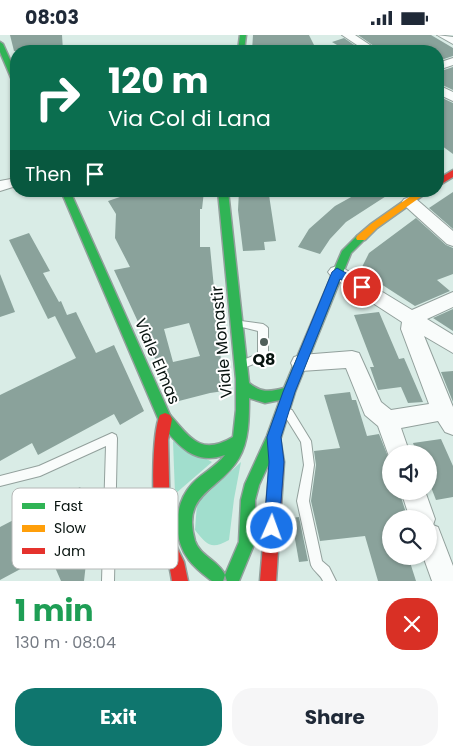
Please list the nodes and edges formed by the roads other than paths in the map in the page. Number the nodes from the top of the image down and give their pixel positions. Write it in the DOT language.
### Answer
graph roads {
  1 [pos="347,35"];
  2 [pos="442,35"];
  3 [pos="453,41"];
  4 [pos="0,44"];
  5 [pos="363,45"];
  6 [pos="10,67"];
  7 [pos="68,197"];
  8 [pos="223,197"];
  9 [pos="416,197"];
  10 [pos="410,201"];
  11 [pos="453,240"];
  12 [pos="337,272"];
  13 [pos="453,299"];
  14 [pos="412,318"];
  15 [pos="236,323"];
  16 [pos="453,345"];
  17 [pos="301,363"];
  18 [pos="241,364"];
  19 [pos="244,387"];
  20 [pos="289,392"];
  21 [pos="284,407"];
  22 [pos="448,418"];
  23 [pos="165,419"];
  24 [pos="387,420"];
  25 [pos="274,437"];
  26 [pos="239,441"];
  27 [pos="396,445"];
  28 [pos="0,481"];
  29 [pos="111,488"];
  30 [pos="162,488"];
  31 [pos="437,558"];
  32 [pos="218,575"];
  33 [pos="205,579"];
  34 [pos="268,581"];
  35 [pos="330,581"];
  36 [pos="445,581"];
  1 -- 5 [label="street"];
  2 -- 3 [label="street"];
  4 -- 6 [label="main road"];
  7 -- 23 [label="main road, Viale Elmas"];
  8 -- 15 [label="main road, Viale Monastir"];
  9 -- 10 [label="main road"];
  10 -- 11 [label="street"];
  10 -- 12 [label="main road"];
  12 -- 14 [label="street"];
  12 -- 17 [label="main road"];
  13 -- 14 [label="street"];
  14 -- 16 [label="street"];
  14 -- 22 [label="street"];
  15 -- 18 [label="main road, Viale Monastir"];
  15 -- 18 [label="lane"];
  17 -- 20 [label="main road"];
  17 -- 24 [label="street"];
  18 -- 19 [label="main road, Viale Monastir"];
  19 -- 20 [label="main road"];
  19 -- 26 [label="main road, Viale Monastir"];
  20 -- 21 [label="main road"];
  21 -- 25 [label="main road"];
  21 -- 35 [label="lane"];
  22 -- 24 [label="street"];
  23 -- 26 [label="main road"];
  23 -- 30 [label="main road, Viale Elmas"];
  24 -- 27 [label="street"];
  25 -- 32 [label="main road"];
  25 -- 34 [label="main road"];
  26 -- 32 [label="main road, Viale Monastir"];
  28 -- 29 [label="lane"];
  31 -- 36 [label="street"];
  32 -- 33 [label="main road"];
}
